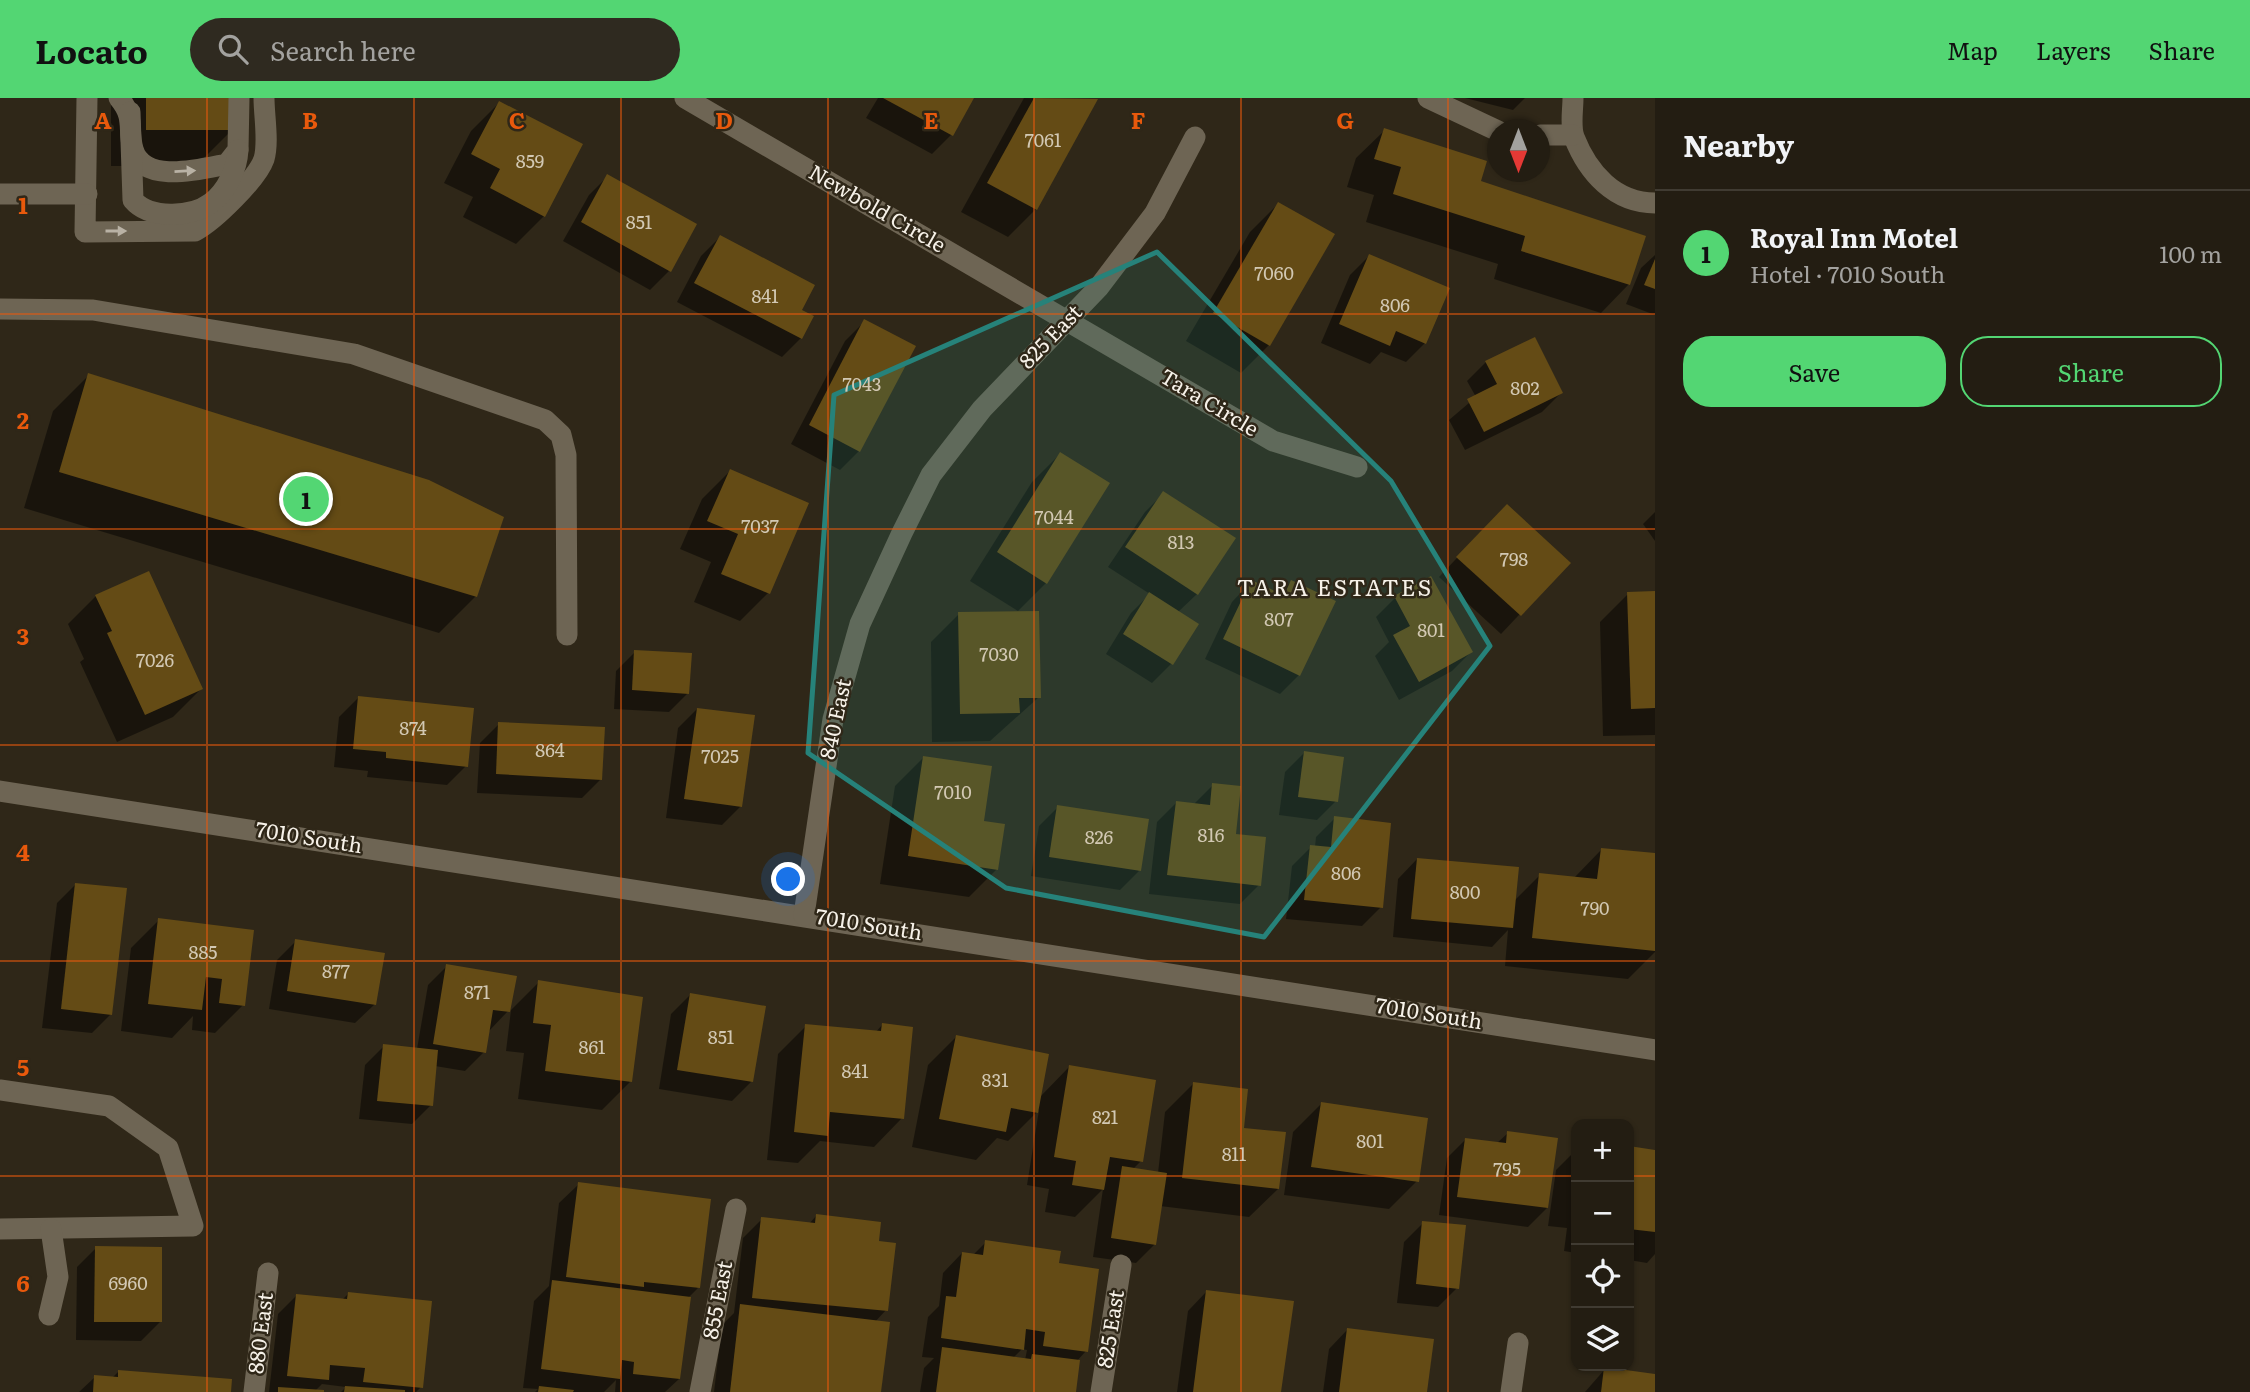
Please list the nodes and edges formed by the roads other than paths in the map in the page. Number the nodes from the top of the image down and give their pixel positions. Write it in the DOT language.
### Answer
graph roads {
  1 [pos="88,98"];
  2 [pos="239,98"];
  3 [pos="264,98"];
  4 [pos="685,98"];
  5 [pos="1428,98"];
  6 [pos="1573,98"];
  7 [pos="125,105"];
  8 [pos="1487,126"];
  9 [pos="1550,135"];
  10 [pos="1573,135"];
  11 [pos="1195,137"];
  12 [pos="238,150"];
  13 [pos="0,194"];
  14 [pos="88,194"];
  15 [pos="1655,203"];
  16 [pos="0,309"];
  17 [pos="1070,320"];
  18 [pos="1357,467"];
  19 [pos="902,533"];
  20 [pos="568,635"];
  21 [pos="0,791"];
  22 [pos="804,915"];
  23 [pos="1655,1050"];
  24 [pos="0,1090"];
  25 [pos="736,1209"];
  26 [pos="0,1229"];
  27 [pos="51,1229"];
  28 [pos="1121,1265"];
  29 [pos="268,1273"];
  30 [pos="48,1315"];
  31 [pos="1518,1343"];
  32 [pos="254,1392"];
  33 [pos="701,1392"];
  34 [pos="1101,1392"];
  35 [pos="1511,1392"];
  1 -- 14 [label="street"];
  2 -- 12 [label="street"];
  14 -- 3 [label="street, one-way"];
  4 -- 17 [label="street, Newbold Circle"];
  5 -- 8 [label="street"];
  6 -- 10 [label="street"];
  7 -- 12 [label="street, one-way"];
  7 -- 12 [label="street"];
  9 -- 10 [label="street"];
  10 -- 15 [label="street"];
  11 -- 17 [label="street, 825 East"];
  13 -- 14 [label="street"];
  16 -- 20 [label="street"];
  17 -- 18 [label="street, Tara Circle"];
  17 -- 19 [label="street, 825 East"];
  19 -- 22 [label="street, 840 East"];
  21 -- 22 [label="street, 7010 South"];
  22 -- 23 [label="street, 7010 South"];
  24 -- 27 [label="street"];
  25 -- 33 [label="street, 855 East"];
  26 -- 27 [label="street"];
  27 -- 30 [label="street"];
  28 -- 34 [label="street, 825 East"];
  29 -- 32 [label="street, 880 East"];
  31 -- 35 [label="street"];
}
